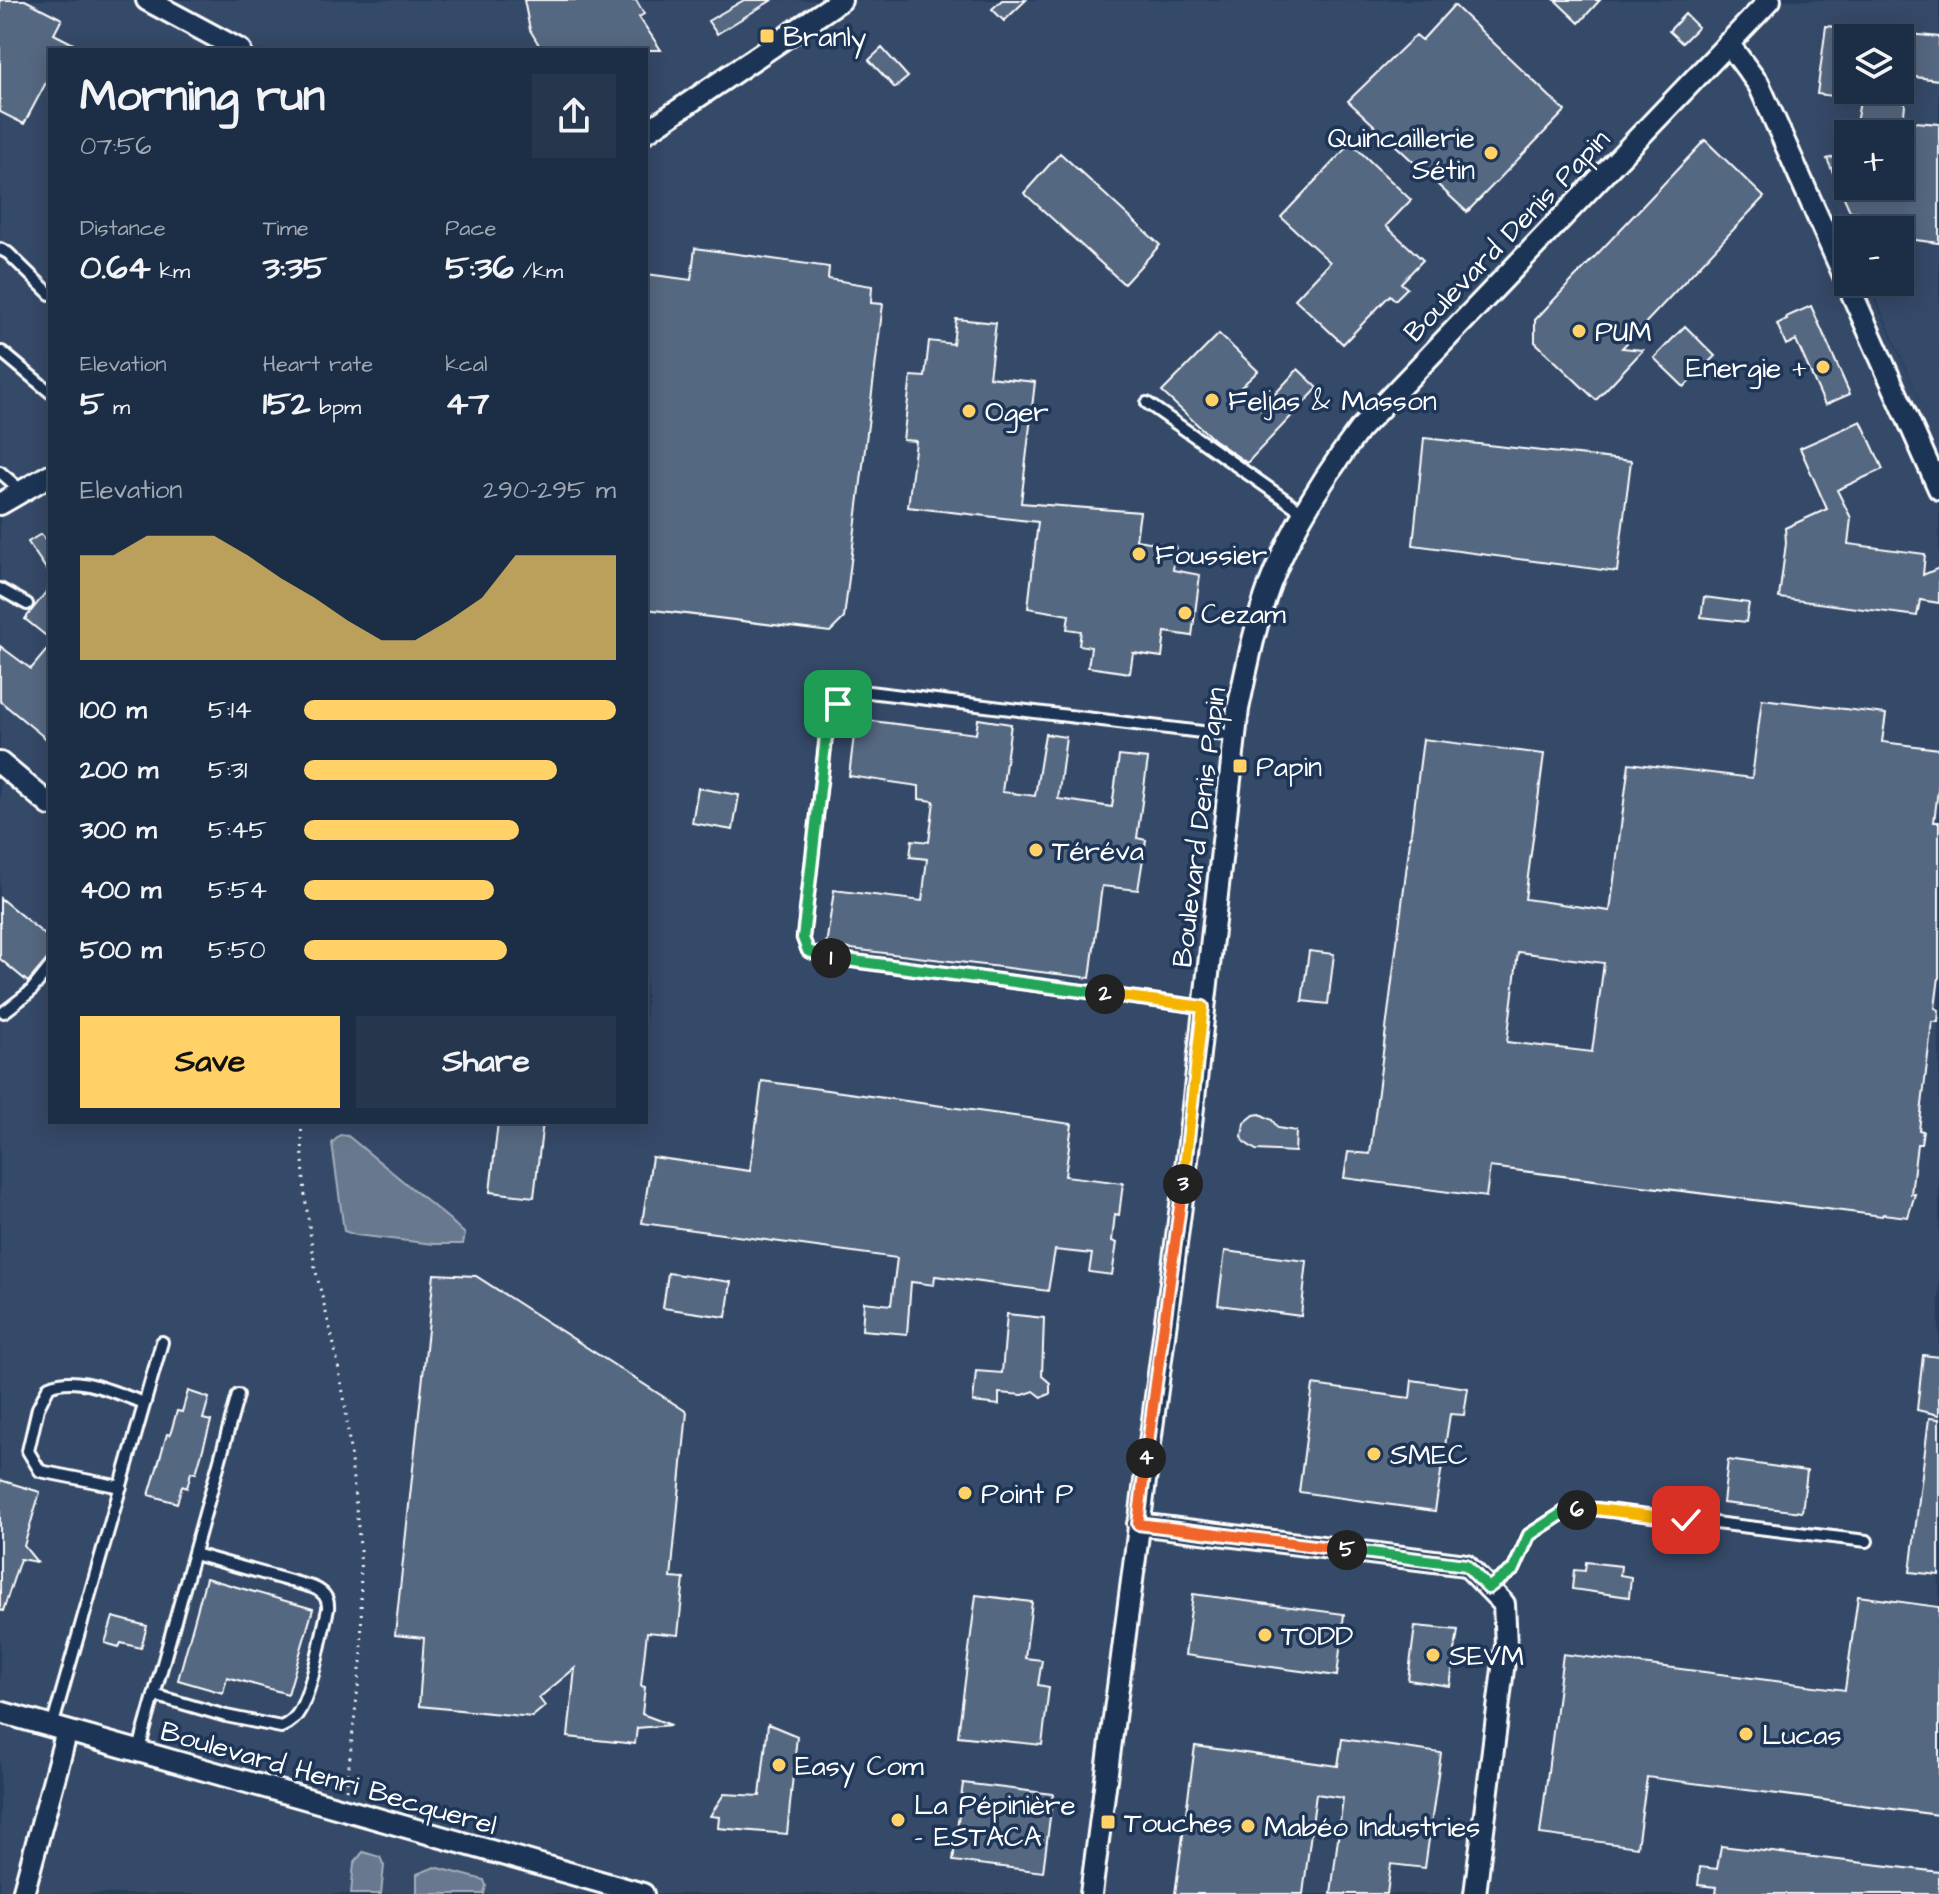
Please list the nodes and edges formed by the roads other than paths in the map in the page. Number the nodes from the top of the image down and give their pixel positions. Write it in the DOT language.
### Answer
graph roads {
  1 [pos="147,0"];
  2 [pos="841,0"];
  3 [pos="1770,0"];
  4 [pos="1728,43"];
  5 [pos="236,48"];
  6 [pos="648,131"];
  7 [pos="0,249"];
  8 [pos="48,293"];
  9 [pos="2,352"];
  10 [pos="48,390"];
  11 [pos="1147,403"];
  12 [pos="0,472"];
  13 [pos="48,476"];
  14 [pos="1939,489"];
  15 [pos="22,491"];
  16 [pos="0,504"];
  17 [pos="1304,513"];
  18 [pos="0,589"];
  19 [pos="27,604"];
  20 [pos="1235,736"];
  21 [pos="0,763"];
  22 [pos="48,803"];
  23 [pos="48,970"];
  24 [pos="1203,1007"];
  25 [pos="4,1012"];
  26 [pos="162,1342"];
  27 [pos="238,1395"];
  28 [pos="145,1403"];
  29 [pos="121,1487"];
  30 [pos="1138,1524"];
  31 [pos="1867,1541"];
  32 [pos="194,1554"];
  33 [pos="1488,1588"];
  34 [pos="154,1695"];
  35 [pos="0,1712"];
  36 [pos="60,1729"];
  37 [pos="138,1753"];
  38 [pos="23,1894"];
  39 [pos="643,1894"];
  40 [pos="1091,1894"];
  41 [pos="1475,1894"];
  1 -- 5 [label="street"];
  2 -- 6 [label="street"];
  3 -- 4 [label="street, Boulevard Denis Papin"];
  4 -- 14 [label="street"];
  4 -- 17 [label="street, Boulevard Denis Papin"];
  7 -- 8 [label="lane"];
  9 -- 10 [label="lane"];
  11 -- 17 [label="lane"];
  12 -- 15 [label="lane"];
  13 -- 15 [label="street"];
  15 -- 16 [label="street"];
  17 -- 20 [label="street, Boulevard Denis Papin"];
  18 -- 19 [label="lane"];
  20 -- 24 [label="street, Boulevard Denis Papin"];
  20 -- 24 [label="lane"];
  21 -- 22 [label="street"];
  23 -- 25 [label="lane"];
  24 -- 30 [label="street, Boulevard Denis Papin"];
  26 -- 28 [label="lane"];
  27 -- 32 [label="lane"];
  28 -- 29 [label="lane"];
  28 -- 29 [label="lane"];
  29 -- 36 [label="lane"];
  30 -- 33 [label="street"];
  30 -- 40 [label="street, Boulevard Denis Papin"];
  31 -- 33 [label="lane"];
  32 -- 34 [label="lane"];
  32 -- 34 [label="lane"];
  33 -- 41 [label="street"];
  34 -- 37 [label="lane"];
  35 -- 36 [label="street, Boulevard Henri Becquerel"];
  36 -- 37 [label="street, Boulevard Henri Becquerel"];
  36 -- 38 [label="street"];
  37 -- 39 [label="street, Boulevard Henri Becquerel"];
}
